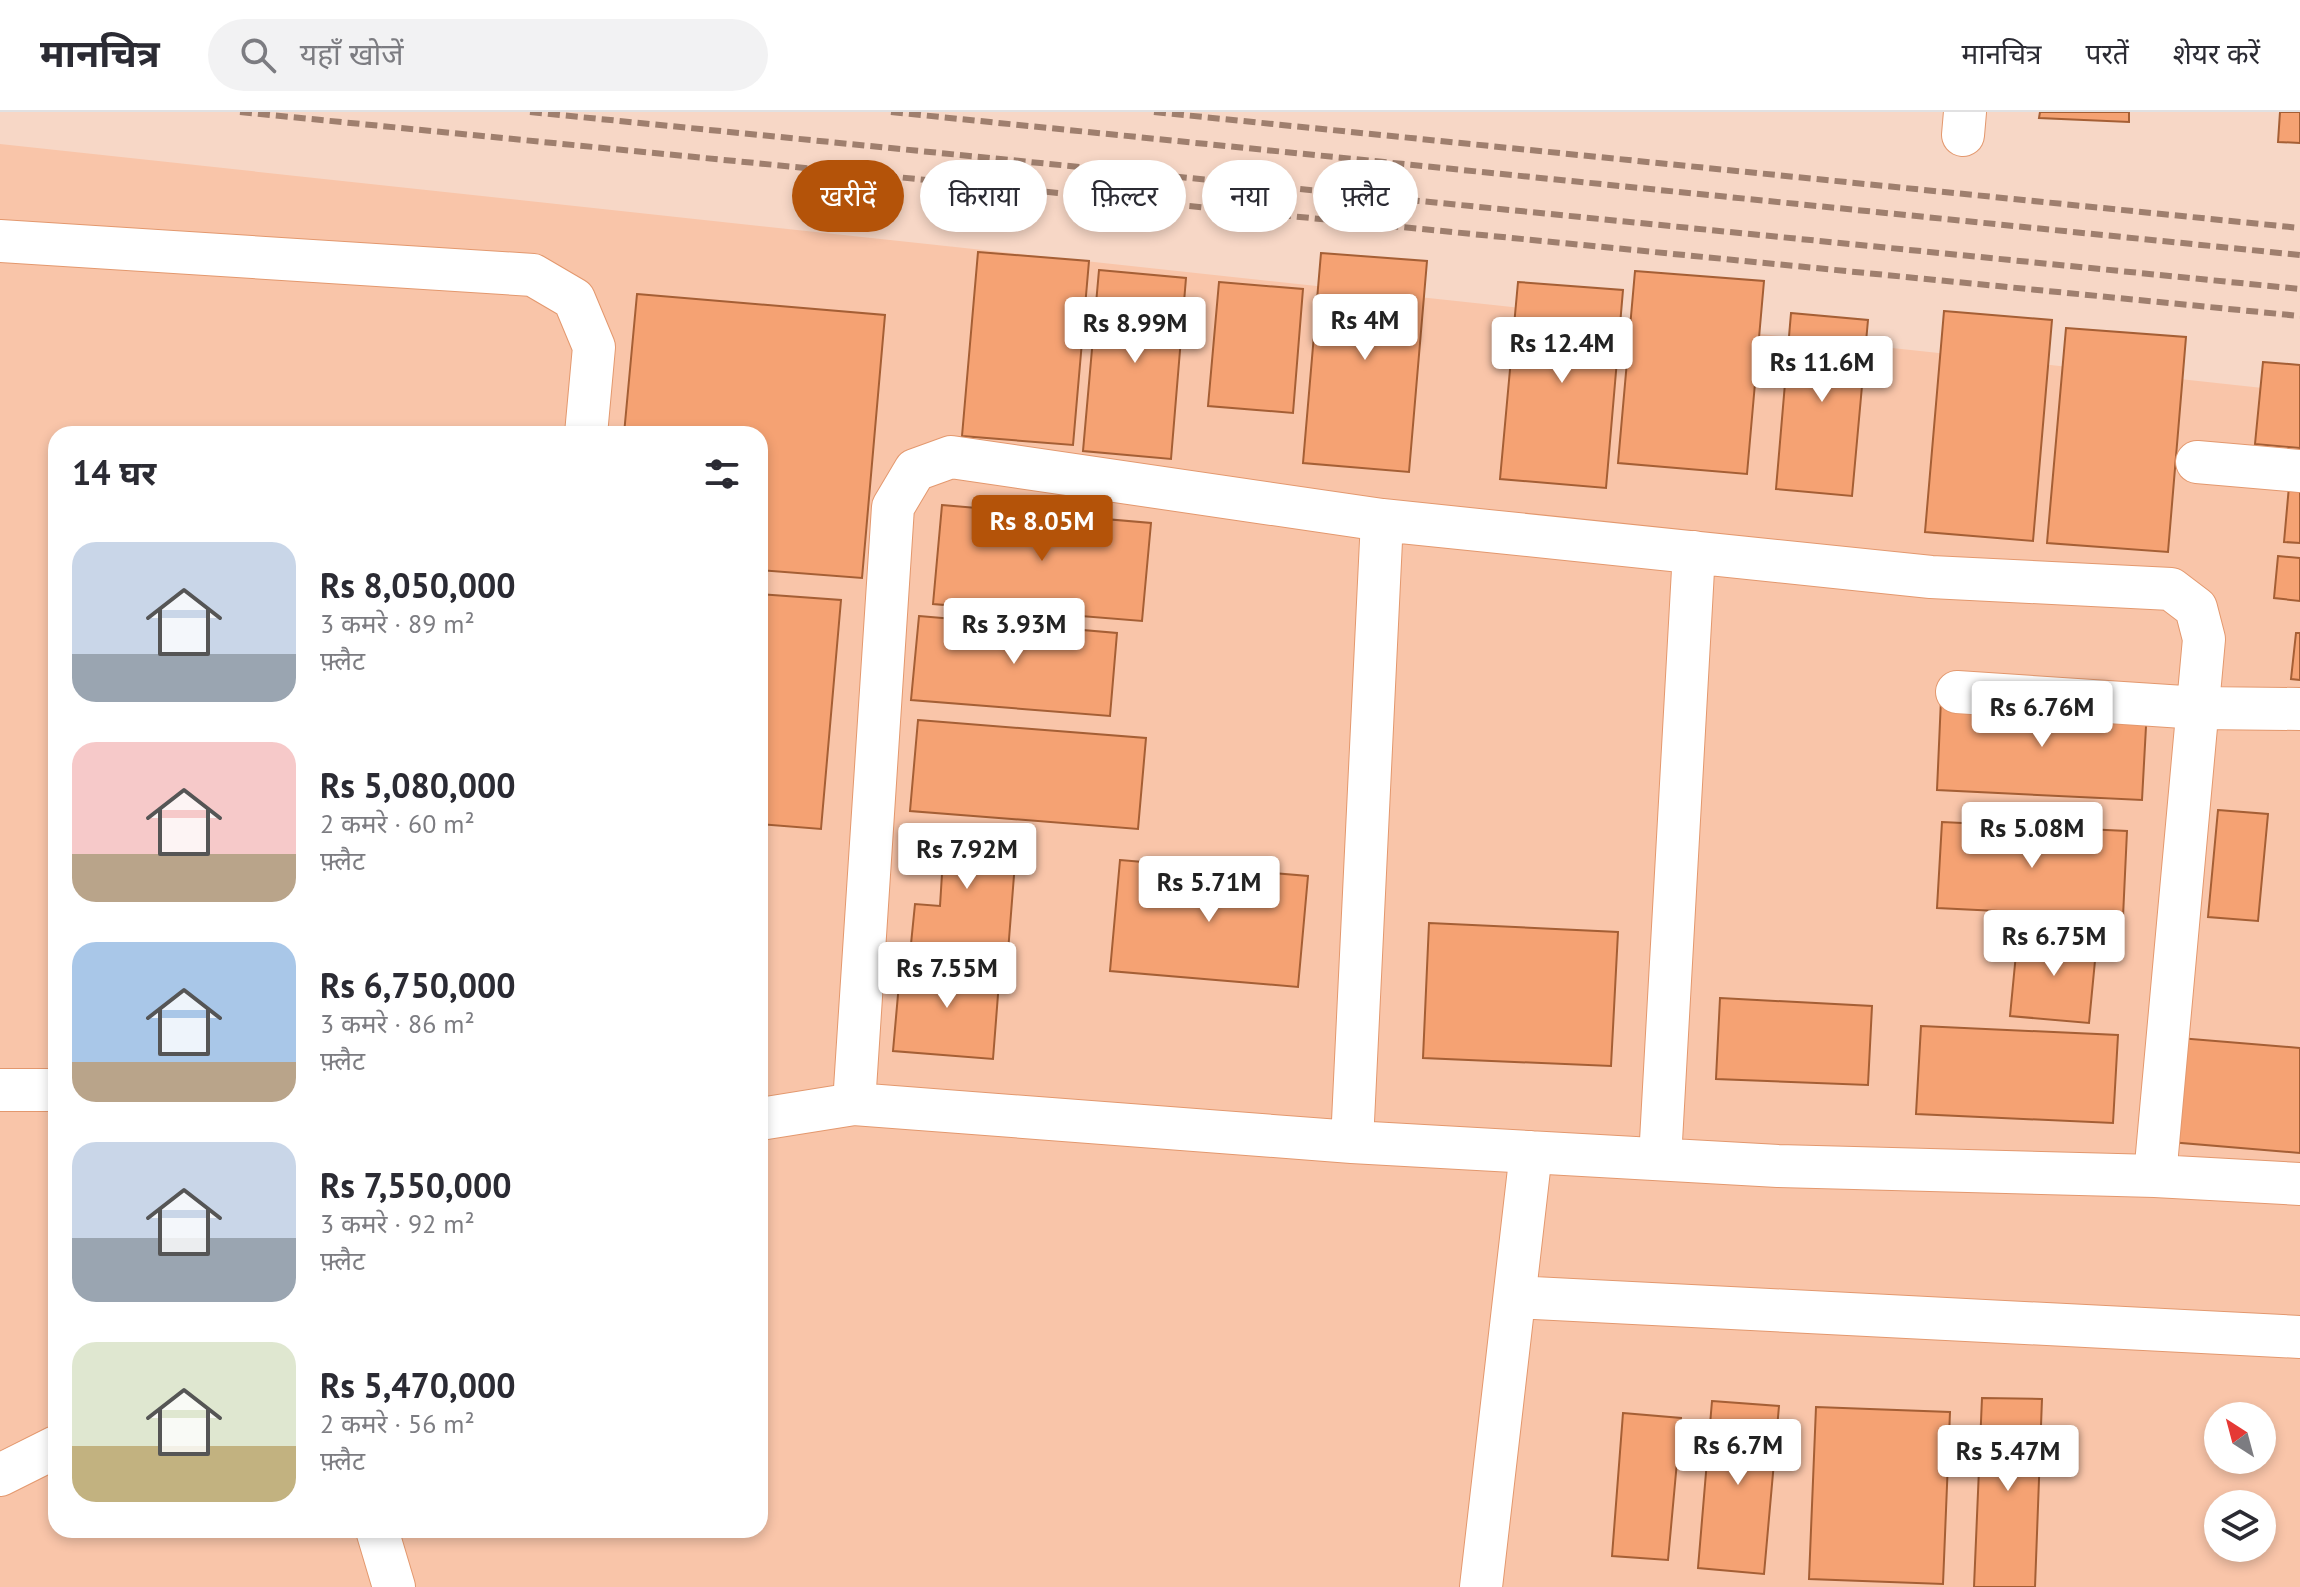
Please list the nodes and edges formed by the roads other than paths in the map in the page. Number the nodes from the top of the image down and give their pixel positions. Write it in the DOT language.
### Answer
graph roads {
  1 [pos="0,241"];
  2 [pos="587,426"];
  3 [pos="2197,462"];
  4 [pos="2300,471"];
  5 [pos="1382,520"];
  6 [pos="1694,552"];
  7 [pos="1957,692"];
  8 [pos="2199,708"];
  9 [pos="2300,709"];
  10 [pos="0,1090"];
  11 [pos="48,1090"];
  12 [pos="854,1104"];
  13 [pos="768,1118"];
  14 [pos="1352,1142"];
  15 [pos="1531,1152"];
  16 [pos="1660,1159"];
  17 [pos="2155,1176"];
  18 [pos="2300,1184"];
  19 [pos="1515,1297"];
  20 [pos="2300,1337"];
  21 [pos="48,1451"];
  22 [pos="0,1475"];
  23 [pos="379,1538"];
  24 [pos="394,1587"];
  25 [pos="1481,1587"];
  1 -- 2 [label="street"];
  3 -- 4 [label="street"];
  5 -- 6 [label="street"];
  5 -- 12 [label="street"];
  5 -- 14 [label="street"];
  6 -- 8 [label="street"];
  6 -- 16 [label="street"];
  7 -- 8 [label="street"];
  8 -- 9 [label="street"];
  8 -- 17 [label="street"];
  10 -- 11 [label="street"];
  12 -- 13 [label="street"];
  12 -- 14 [label="street"];
  14 -- 15 [label="street"];
  15 -- 16 [label="street"];
  15 -- 19 [label="street"];
  16 -- 17 [label="street"];
  17 -- 18 [label="street"];
  19 -- 20 [label="street"];
  19 -- 25 [label="street"];
  21 -- 22 [label="street"];
  23 -- 24 [label="street"];
}
